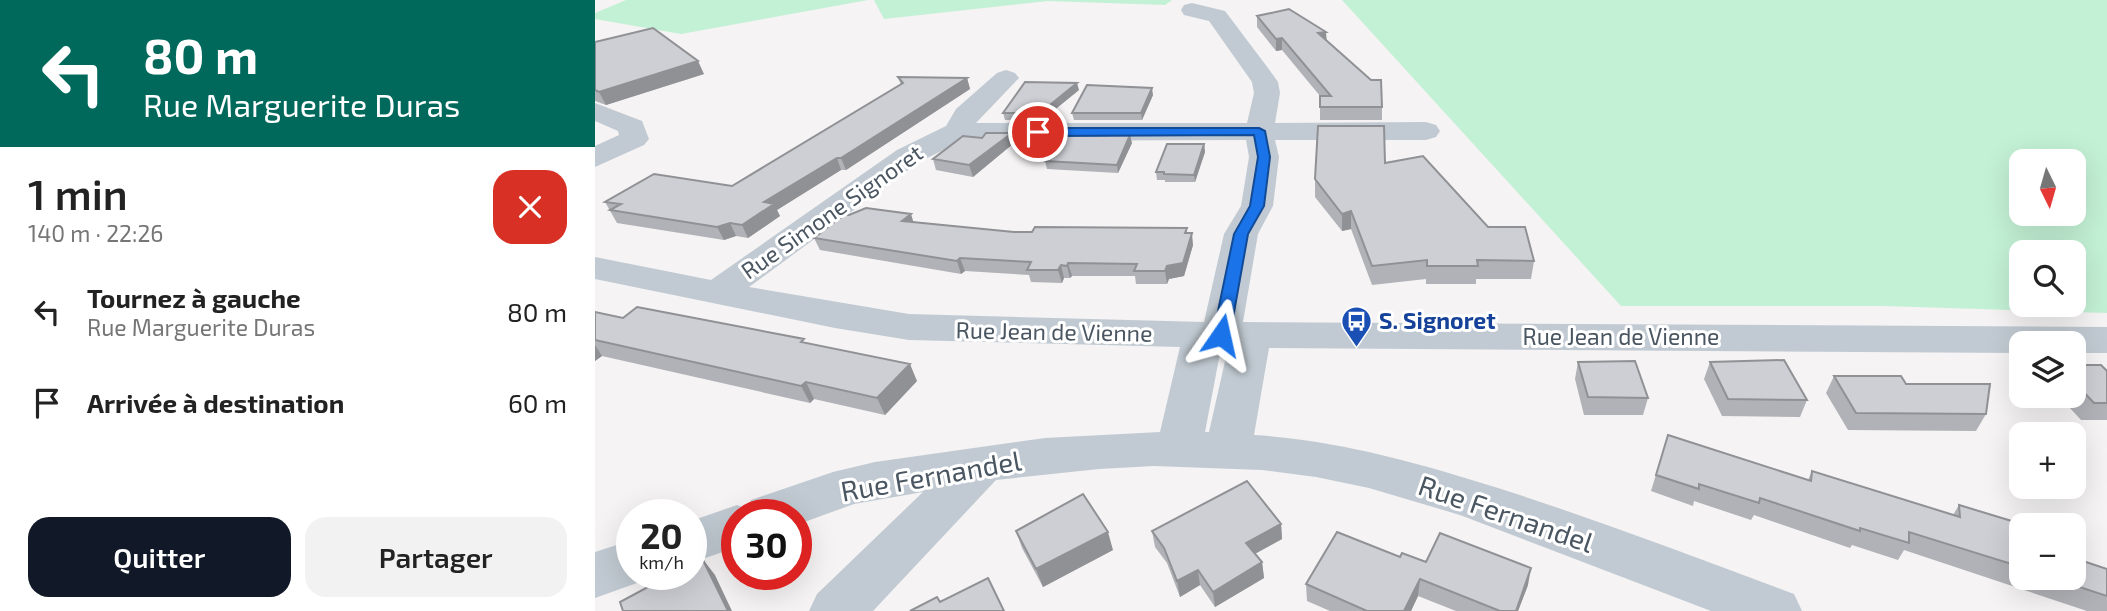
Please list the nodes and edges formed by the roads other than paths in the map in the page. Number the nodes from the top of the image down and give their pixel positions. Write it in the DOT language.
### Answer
graph roads {
  1 [pos="1192,9"];
  2 [pos="1006,78"];
  3 [pos="595,111"];
  4 [pos="1259,131"];
  5 [pos="1426,131"];
  6 [pos="957,132"];
  7 [pos="595,158"];
  8 [pos="595,268"];
  9 [pos="718,292"];
  10 [pos="1225,335"];
  11 [pos="2107,340"];
  12 [pos="1179,449"];
  13 [pos="1228,450"];
  14 [pos="982,464"];
  15 [pos="812,499"];
  16 [pos="616,568"];
  17 [pos="595,575"];
  18 [pos="837,611"];
  19 [pos="1774,611"];
  1 -- 4 [label="street"];
  2 -- 6 [label="street, Rue Simone Signoret"];
  3 -- 7 [label="street"];
  4 -- 5 [label="street"];
  4 -- 6 [label="street"];
  4 -- 10 [label="street"];
  6 -- 9 [label="street, Rue Simone Signoret"];
  8 -- 9 [label="street, Rue Jean de Vienne"];
  9 -- 10 [label="street, Rue Jean de Vienne"];
  10 -- 11 [label="street, Rue Jean de Vienne"];
  10 -- 12 [label="street"];
  10 -- 13 [label="street"];
  12 -- 13 [label="street, Rue Fernandel"];
  12 -- 14 [label="street, Rue Fernandel"];
  13 -- 19 [label="street, Rue Fernandel"];
  14 -- 15 [label="street, Rue Fernandel"];
  14 -- 18 [label="street"];
  16 -- 17 [label="street"];
}
